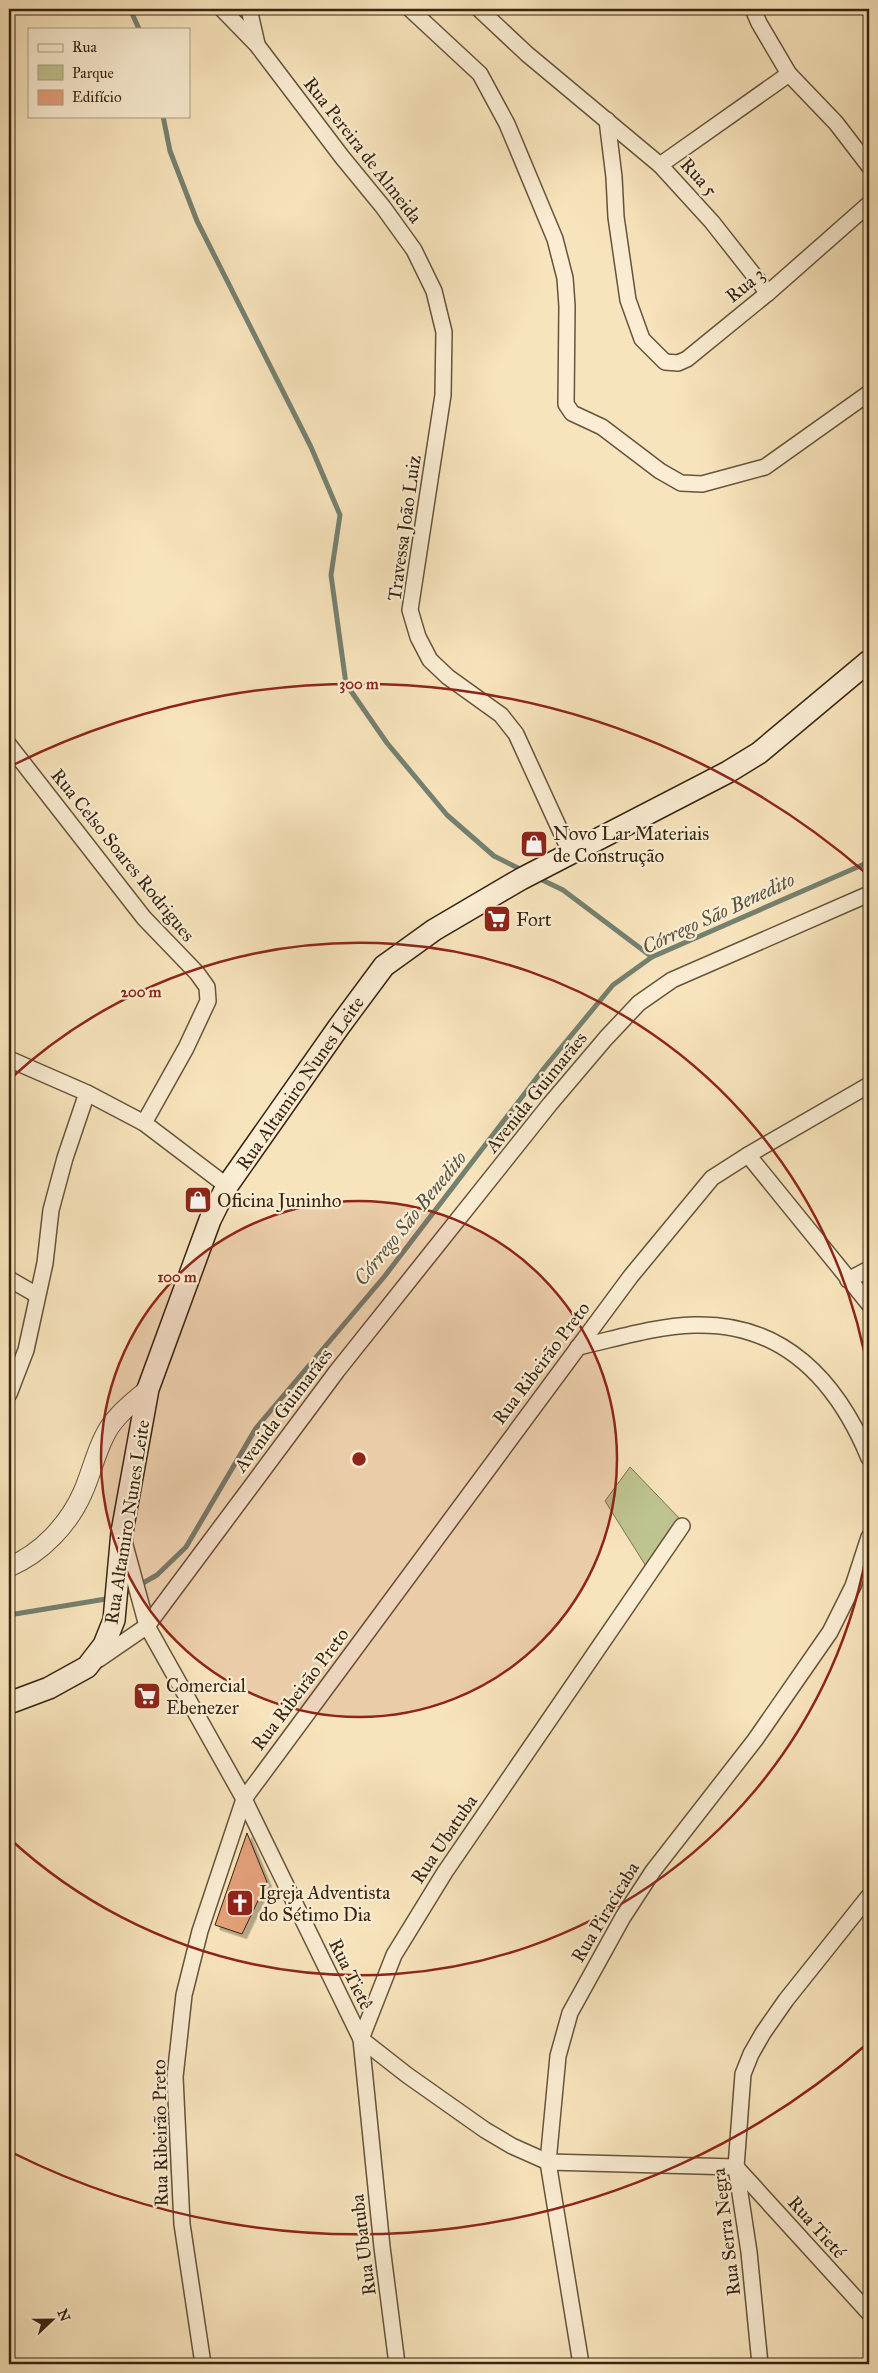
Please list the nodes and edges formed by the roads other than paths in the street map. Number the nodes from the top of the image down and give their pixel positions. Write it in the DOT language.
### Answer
graph roads {
  1 [pos="222,9"];
  2 [pos="249,9"];
  3 [pos="410,9"];
  4 [pos="479,9"];
  5 [pos="753,9"];
  6 [pos="257,45"];
  7 [pos="789,74"];
  8 [pos="607,120"];
  9 [pos="660,165"];
  10 [pos="869,166"];
  11 [pos="869,204"];
  12 [pos="768,293"];
  13 [pos="444,332"];
  14 [pos="869,393"];
  15 [pos="869,661"];
  16 [pos="9,745"];
  17 [pos="572,854"];
  18 [pos="869,894"];
  19 [pos="9,1059"];
  20 [pos="869,1084"];
  21 [pos="87,1093"];
  22 [pos="144,1123"];
  23 [pos="748,1155"];
  24 [pos="227,1186"];
  25 [pos="869,1269"];
  26 [pos="9,1279"];
  27 [pos="848,1280"];
  28 [pos="37,1295"];
  29 [pos="869,1304"];
  30 [pos="578,1347"];
  31 [pos="148,1389"];
  32 [pos="9,1394"];
  33 [pos="869,1458"];
  34 [pos="682,1526"];
  35 [pos="122,1532"];
  36 [pos="869,1537"];
  37 [pos="9,1567"];
  38 [pos="146,1621"];
  39 [pos="87,1667"];
  40 [pos="9,1702"];
  41 [pos="244,1799"];
  42 [pos="869,1896"];
  43 [pos="361,2039"];
  44 [pos="548,2162"];
  45 [pos="736,2168"];
  46 [pos="869,2313"];
  47 [pos="202,2364"];
  48 [pos="397,2364"];
  49 [pos="581,2364"];
  50 [pos="760,2364"];
  1 -- 6 [label="street, Rua Pereira de Almeida"];
  2 -- 6 [label="street"];
  3 -- 14 [label="street"];
  4 -- 8 [label="street"];
  5 -- 7 [label="street"];
  6 -- 13 [label="street, Rua Pereira de Almeida"];
  7 -- 9 [label="street, Rua 5"];
  7 -- 10 [label="street"];
  8 -- 9 [label="street"];
  8 -- 12 [label="street, Rua 3"];
  9 -- 12 [label="street, Rua 5"];
  11 -- 12 [label="street, Rua 3"];
  13 -- 17 [label="street, Travessa João Luiz"];
  15 -- 17 [label="main road, Rua Altamiro Nunes Leite"];
  16 -- 22 [label="street, Rua Celso Soares Rodrigues"];
  17 -- 24 [label="main road, Rua Altamiro Nunes Leite"];
  18 -- 38 [label="street, Avenida Guimarães"];
  19 -- 21 [label="street"];
  20 -- 23 [label="street, Rua Ribeirão Preto"];
  21 -- 22 [label="street"];
  21 -- 28 [label="street"];
  22 -- 24 [label="street"];
  23 -- 27 [label="street"];
  23 -- 30 [label="street, Rua Ribeirão Preto"];
  24 -- 31 [label="main road, Rua Altamiro Nunes Leite"];
  25 -- 27 [label="street"];
  26 -- 28 [label="street"];
  27 -- 29 [label="street"];
  28 -- 32 [label="street"];
  30 -- 33 [label="street"];
  30 -- 41 [label="street, Rua Ribeirão Preto"];
  31 -- 35 [label="main road, Rua Altamiro Nunes Leite"];
  31 -- 37 [label="street"];
  34 -- 43 [label="street, Rua Ubatuba"];
  35 -- 38 [label="street, Rua Tietê"];
  35 -- 39 [label="main road, Rua Altamiro Nunes Leite"];
  36 -- 44 [label="street, Rua Piracicaba"];
  38 -- 39 [label="street"];
  38 -- 41 [label="street, Rua Tietê"];
  39 -- 40 [label="main road, Rua Altamiro Nunes Leite"];
  41 -- 43 [label="street, Rua Tietê"];
  41 -- 47 [label="street, Rua Ribeirão Preto"];
  42 -- 45 [label="street, Rua Serra Negra"];
  43 -- 44 [label="street, Rua Tietê"];
  43 -- 48 [label="street, Rua Ubatuba"];
  44 -- 45 [label="street, Rua Tietê"];
  44 -- 49 [label="street, Rua Piracicaba"];
  45 -- 46 [label="street, Rua Tieté"];
  45 -- 50 [label="street, Rua Serra Negra"];
}
